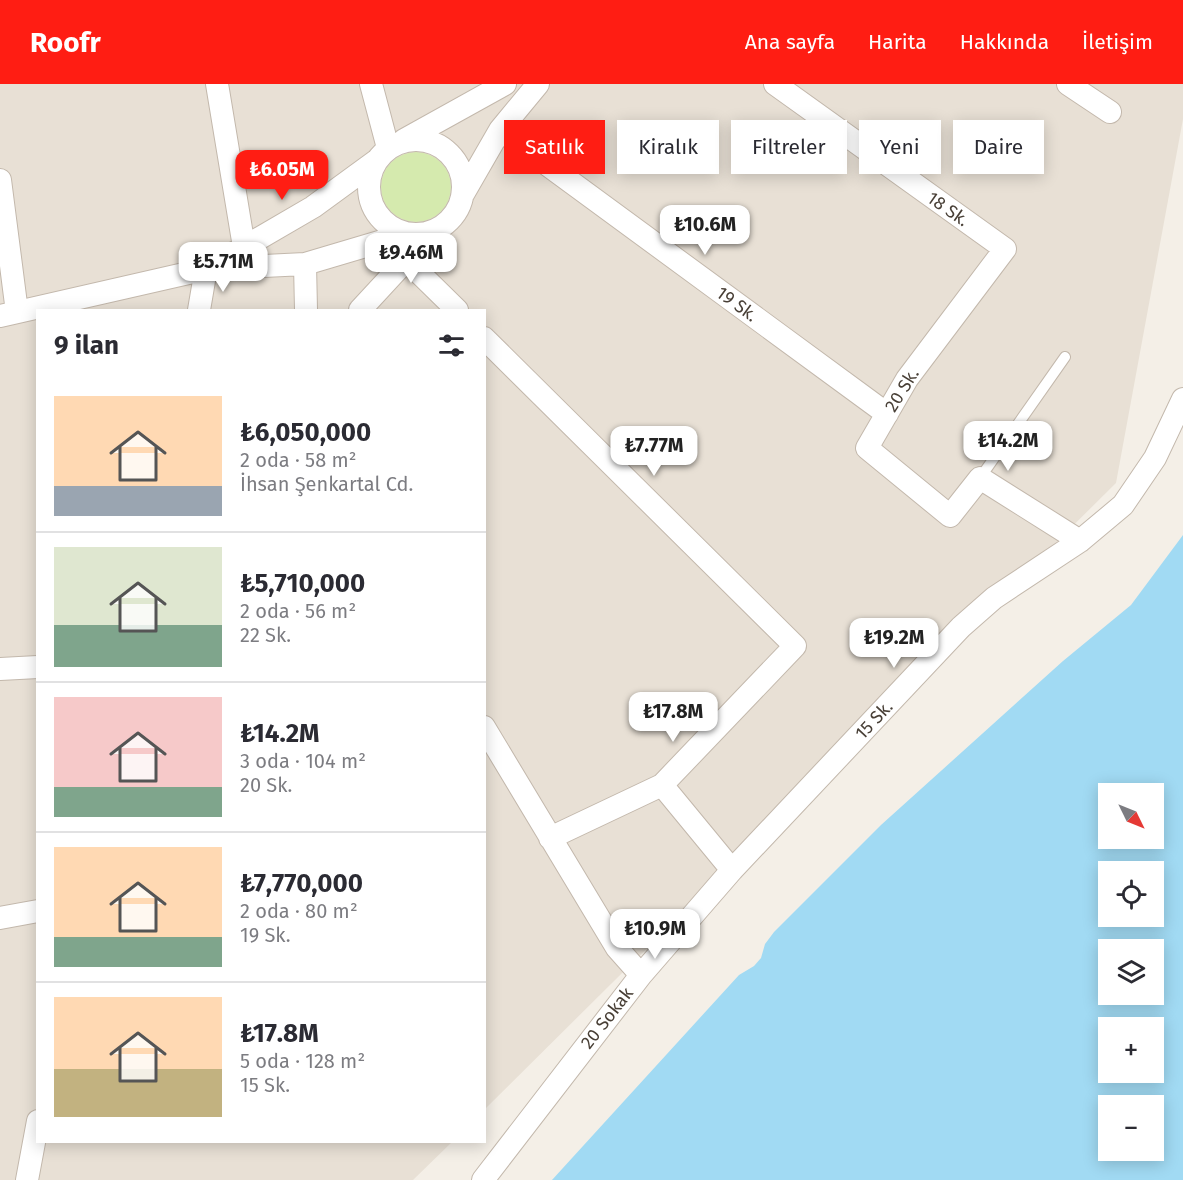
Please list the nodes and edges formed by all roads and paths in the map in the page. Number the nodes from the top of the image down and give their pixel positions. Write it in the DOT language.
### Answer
graph roads {
  1 [pos="217,84"];
  2 [pos="371,84"];
  3 [pos="505,84"];
  4 [pos="538,84"];
  5 [pos="775,84"];
  6 [pos="1068,84"];
  7 [pos="1110,112"];
  8 [pos="500,130"];
  9 [pos="389,150"];
  10 [pos="0,180"];
  11 [pos="462,196"];
  12 [pos="433,231"];
  13 [pos="406,234"];
  14 [pos="244,247"];
  15 [pos="1005,249"];
  16 [pos="406,260"];
  17 [pos="305,264"];
  18 [pos="206,269"];
  19 [pos="200,309"];
  20 [pos="306,309"];
  21 [pos="361,309"];
  22 [pos="456,309"];
  23 [pos="9,314"];
  24 [pos="486,340"];
  25 [pos="1065,357"];
  26 [pos="1183,399"];
  27 [pos="887,414"];
  28 [pos="980,478"];
  29 [pos="1080,541"];
  30 [pos="36,667"];
  31 [pos="0,669"];
  32 [pos="486,730"];
  33 [pos="662,784"];
  34 [pos="550,838"];
  35 [pos="732,870"];
  36 [pos="36,911"];
  37 [pos="0,918"];
  38 [pos="641,975"];
  39 [pos="36,1132"];
  40 [pos="27,1180"];
  41 [pos="483,1180"];
  1 -- 14 [label="street"];
  2 -- 9 [label="street"];
  3 -- 9 [label="street"];
  4 -- 8 [label="street"];
  5 -- 15 [label="street, 18 Sk."];
  6 -- 7 [label="street"];
  8 -- 11 [label="street"];
  8 -- 27 [label="street, 19 Sk."];
  9 -- 11 [label="street"];
  9 -- 13 [label="street"];
  9 -- 14 [label="street"];
  10 -- 23 [label="street"];
  11 -- 12 [label="street"];
  12 -- 13 [label="street"];
  12 -- 16 [label="street"];
  13 -- 17 [label="street"];
  14 -- 18 [label="street"];
  15 -- 27 [label="street, 20 Sk."];
  16 -- 21 [label="street"];
  16 -- 22 [label="street"];
  17 -- 18 [label="street"];
  17 -- 20 [label="street"];
  18 -- 19 [label="street"];
  18 -- 23 [label="street"];
  24 -- 33 [label="street"];
  25 -- 28 [label="lane"];
  26 -- 29 [label="street, 15 Sk."];
  27 -- 28 [label="street, 20 Sk."];
  28 -- 29 [label="street"];
  29 -- 35 [label="street, 15 Sk."];
  30 -- 31 [label="street"];
  32 -- 34 [label="street, 20 Sokak"];
  33 -- 34 [label="street"];
  33 -- 35 [label="street"];
  34 -- 38 [label="street, 20 Sokak"];
  35 -- 38 [label="street, 15 Sk."];
  36 -- 37 [label="street"];
  38 -- 41 [label="street, 20 Sokak"];
  39 -- 40 [label="street"];
}
